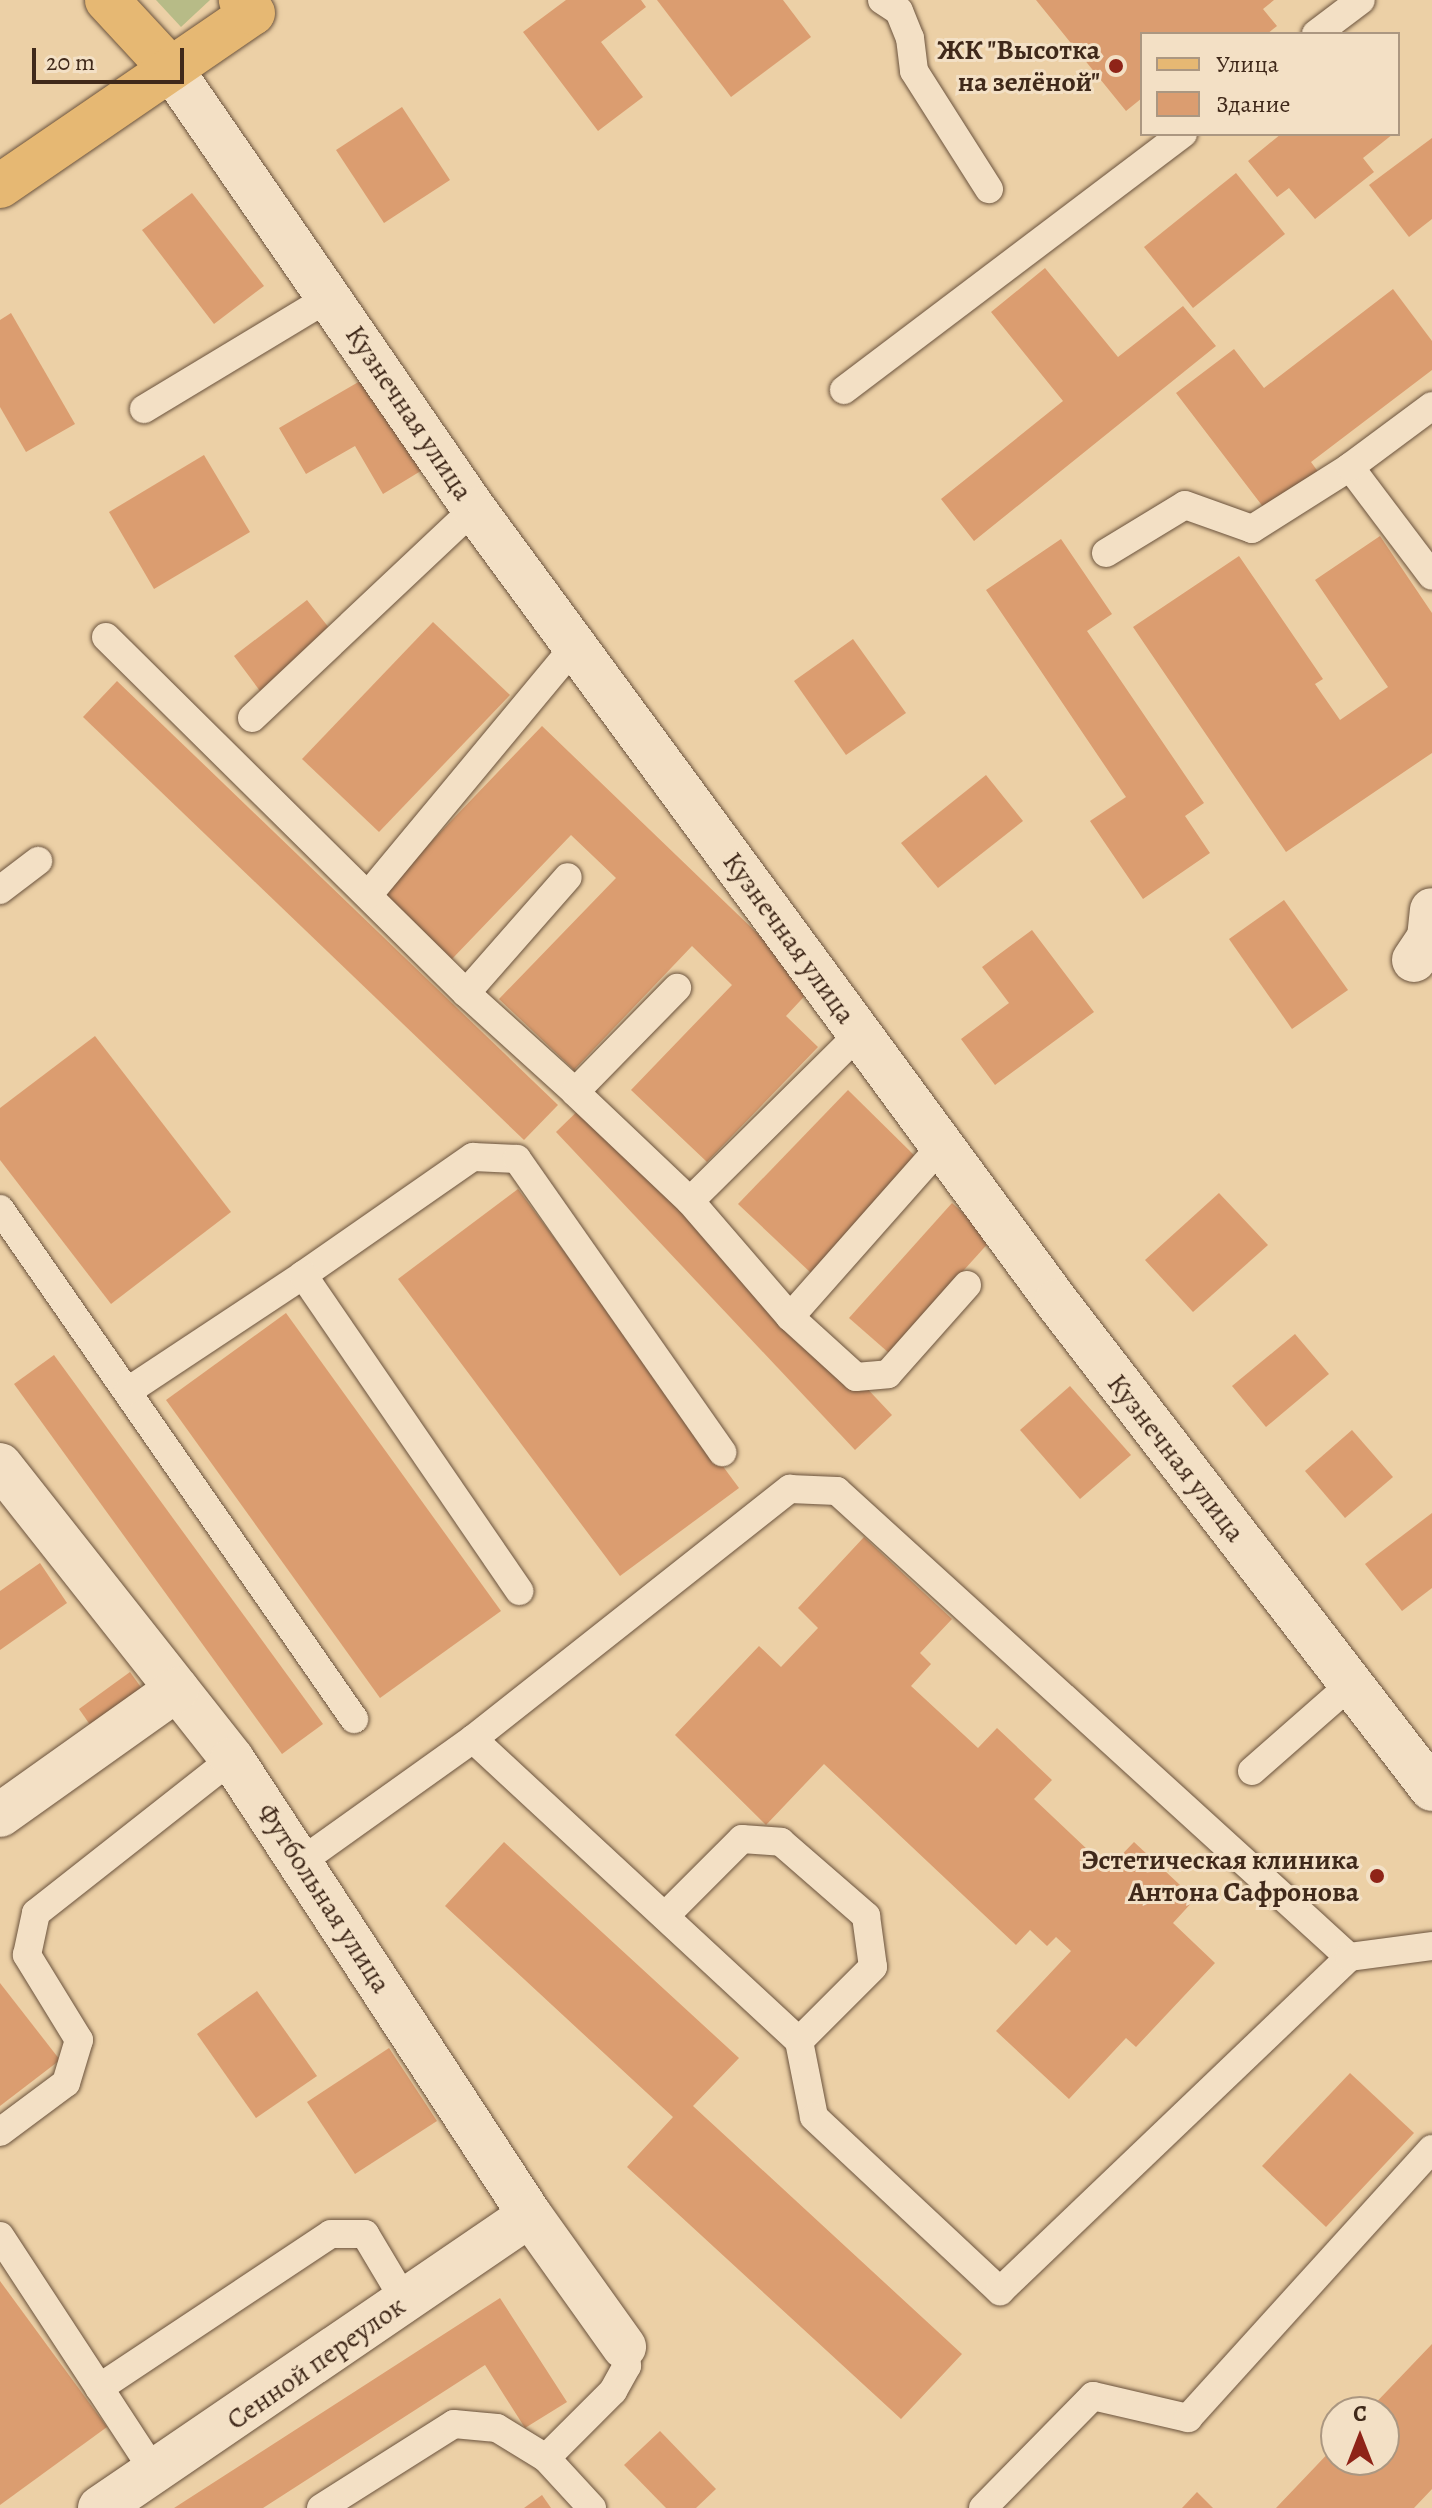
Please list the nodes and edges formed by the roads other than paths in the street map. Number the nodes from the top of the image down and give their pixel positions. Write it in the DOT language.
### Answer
graph roads {
  1 [pos="107,0"];
  2 [pos="882,0"];
  3 [pos="1361,0"];
  4 [pos="247,6"];
  5 [pos="1319,32"];
  6 [pos="171,69"];
  7 [pos="1180,136"];
  8 [pos="0,186"];
  9 [pos="989,189"];
  10 [pos="330,297"];
  11 [pos="844,390"];
  12 [pos="1432,406"];
  13 [pos="144,409"];
  14 [pos="1350,467"];
  15 [pos="474,509"];
  16 [pos="1106,553"];
  17 [pos="1432,576"];
  18 [pos="106,637"];
  19 [pos="575,646"];
  20 [pos="252,718"];
  21 [pos="38,861"];
  22 [pos="568,877"];
  23 [pos="0,890"];
  24 [pos="369,894"];
  25 [pos="1432,910"];
  26 [pos="1414,960"];
  27 [pos="677,988"];
  28 [pos="466,993"];
  29 [pos="859,1034"];
  30 [pos="575,1092"];
  31 [pos="942,1145"];
  32 [pos="690,1201"];
  33 [pos="0,1209"];
  34 [pos="303,1275"];
  35 [pos="967,1285"];
  36 [pos="790,1317"];
  37 [pos="128,1391"];
  38 [pos="722,1452"];
  39 [pos="1,1467"];
  40 [pos="519,1591"];
  41 [pos="1351,1684"];
  42 [pos="177,1689"];
  43 [pos="354,1719"];
  44 [pos="473,1739"];
  45 [pos="232,1759"];
  46 [pos="1252,1771"];
  47 [pos="1432,1789"];
  48 [pos="0,1815"];
  49 [pos="302,1861"];
  50 [pos="665,1916"];
  51 [pos="1432,1946"];
  52 [pos="1349,1957"];
  53 [pos="799,2041"];
  54 [pos="0,2132"];
  55 [pos="1432,2149"];
  56 [pos="530,2215"];
  57 [pos="0,2236"];
  58 [pos="405,2301"];
  59 [pos="624,2347"];
  60 [pos="99,2388"];
  61 [pos="546,2458"];
  62 [pos="155,2473"];
  63 [pos="100,2508"];
  64 [pos="321,2508"];
  65 [pos="592,2508"];
  66 [pos="983,2508"];
  1 -- 6 [label="main road"];
  2 -- 9 [label="lane"];
  3 -- 5 [label="lane"];
  4 -- 6 [label="main road"];
  6 -- 8 [label="main road"];
  6 -- 10 [label="street, Кузнечная улица"];
  7 -- 11 [label="lane"];
  10 -- 13 [label="lane"];
  10 -- 15 [label="street, Кузнечная улица"];
  12 -- 14 [label="lane"];
  14 -- 16 [label="lane"];
  14 -- 17 [label="lane"];
  15 -- 19 [label="street, Кузнечная улица"];
  15 -- 20 [label="lane"];
  18 -- 24 [label="lane"];
  19 -- 24 [label="lane"];
  19 -- 29 [label="street, Кузнечная улица"];
  21 -- 23 [label="lane"];
  22 -- 28 [label="lane"];
  24 -- 28 [label="lane"];
  25 -- 26 [label="street"];
  27 -- 30 [label="lane"];
  28 -- 30 [label="lane"];
  29 -- 31 [label="street, Кузнечная улица"];
  29 -- 32 [label="lane"];
  30 -- 32 [label="lane"];
  31 -- 36 [label="lane"];
  31 -- 41 [label="street, Кузнечная улица"];
  32 -- 36 [label="lane"];
  33 -- 37 [label="lane"];
  34 -- 37 [label="lane"];
  34 -- 38 [label="lane"];
  34 -- 40 [label="lane"];
  35 -- 36 [label="lane"];
  37 -- 43 [label="lane"];
  39 -- 42 [label="street, Футбольная улица"];
  41 -- 46 [label="lane"];
  41 -- 47 [label="street, Кузнечная улица"];
  42 -- 45 [label="street, Футбольная улица"];
  42 -- 48 [label="street"];
  44 -- 49 [label="lane"];
  44 -- 50 [label="lane"];
  44 -- 52 [label="lane"];
  45 -- 49 [label="street, Футбольная улица"];
  45 -- 54 [label="lane"];
  49 -- 56 [label="street, Футбольная улица"];
  50 -- 53 [label="lane"];
  50 -- 53 [label="lane"];
  51 -- 52 [label="lane"];
  52 -- 53 [label="lane"];
  55 -- 66 [label="lane"];
  56 -- 58 [label="street, Сенной переулок"];
  56 -- 59 [label="street, Футбольная улица"];
  57 -- 60 [label="lane"];
  58 -- 60 [label="lane"];
  58 -- 62 [label="street, Сенной переулок"];
  59 -- 61 [label="lane"];
  60 -- 62 [label="lane"];
  61 -- 64 [label="lane"];
  61 -- 65 [label="lane"];
  62 -- 63 [label="street, Сенной переулок"];
}
